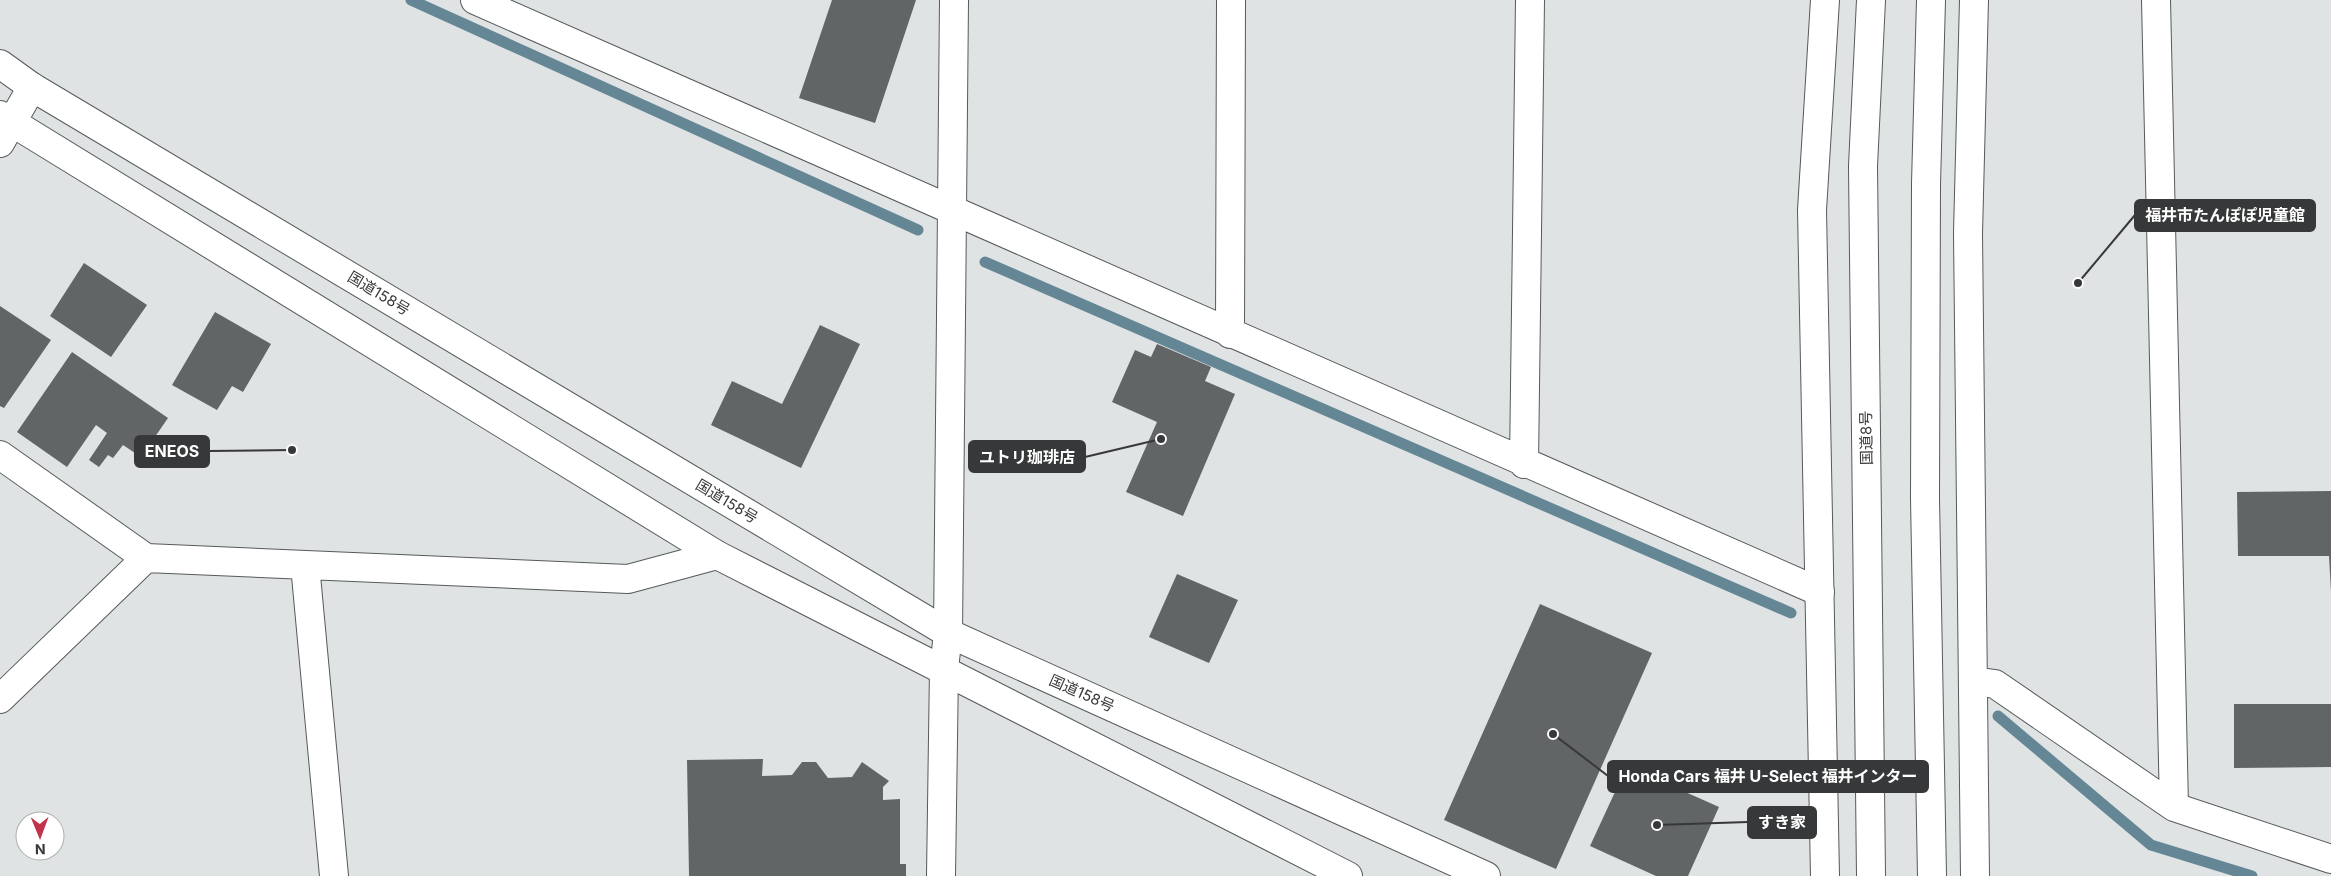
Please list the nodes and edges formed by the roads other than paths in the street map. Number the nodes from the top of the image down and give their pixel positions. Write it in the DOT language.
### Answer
graph roads {
  1 [pos="475,0"];
  2 [pos="954,0"];
  3 [pos="1231,0"];
  4 [pos="1530,0"];
  5 [pos="1825,0"];
  6 [pos="1871,0"];
  7 [pos="1931,0"];
  8 [pos="1974,0"];
  9 [pos="2156,0"];
  10 [pos="0,64"];
  11 [pos="32,87"];
  12 [pos="4,127"];
  13 [pos="951,208"];
  14 [pos="1230,334"];
  15 [pos="0,456"];
  16 [pos="1524,464"];
  17 [pos="717,555"];
  18 [pos="146,558"];
  19 [pos="305,565"];
  20 [pos="1820,592"];
  21 [pos="948,633"];
  22 [pos="944,669"];
  23 [pos="1973,681"];
  24 [pos="0,699"];
  25 [pos="2174,807"];
  26 [pos="2331,859"];
  27 [pos="334,876"];
  28 [pos="941,876"];
  29 [pos="1348,876"];
  30 [pos="1486,876"];
  31 [pos="1825,876"];
  32 [pos="1871,876"];
  33 [pos="1932,876"];
  34 [pos="1975,876"];
  1 -- 13 [label="main road"];
  2 -- 13 [label="main road"];
  3 -- 14 [label="main road"];
  4 -- 16 [label="main road"];
  5 -- 20 [label="main road"];
  6 -- 32 [label="main road, 国道8号"];
  7 -- 33 [label="main road"];
  8 -- 23 [label="main road"];
  9 -- 25 [label="main road"];
  10 -- 11 [label="main road, 国道158号"];
  11 -- 12 [label="main road"];
  11 -- 21 [label="main road, 国道158号"];
  12 -- 17 [label="main road"];
  13 -- 14 [label="main road"];
  13 -- 21 [label="main road"];
  14 -- 16 [label="main road"];
  15 -- 18 [label="main road"];
  16 -- 20 [label="main road"];
  17 -- 19 [label="main road"];
  17 -- 22 [label="main road"];
  18 -- 19 [label="main road"];
  18 -- 24 [label="main road"];
  19 -- 27 [label="main road"];
  20 -- 31 [label="main road"];
  21 -- 22 [label="main road"];
  21 -- 30 [label="main road, 国道158号"];
  22 -- 28 [label="main road"];
  22 -- 29 [label="main road"];
  23 -- 25 [label="main road"];
  23 -- 34 [label="main road"];
  25 -- 26 [label="main road"];
}
